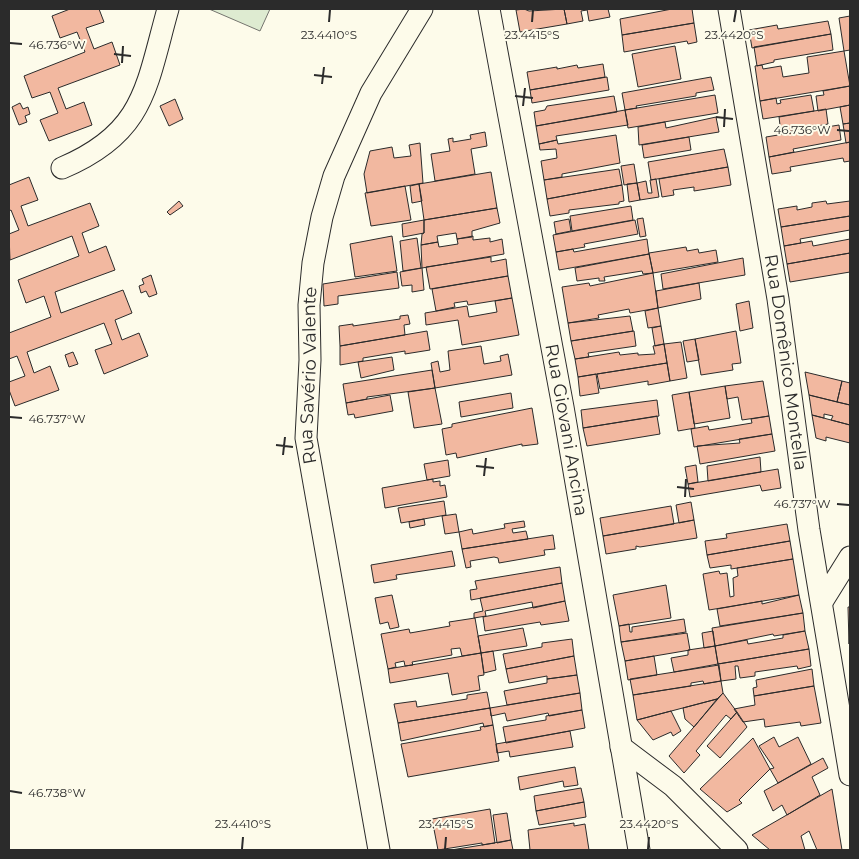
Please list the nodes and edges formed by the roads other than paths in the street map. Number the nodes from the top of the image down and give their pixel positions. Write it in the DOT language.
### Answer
graph roads {
  1 [pos="168,9"];
  2 [pos="422,9"];
  3 [pos="489,9"];
  4 [pos="729,9"];
  5 [pos="62,168"];
  6 [pos="850,557"];
  7 [pos="822,602"];
  8 [pos="621,748"];
  9 [pos="850,775"];
  10 [pos="378,850"];
  11 [pos="639,850"];
  12 [pos="737,850"];
  1 -- 5 [label="street"];
  2 -- 10 [label="street, Rua Savério Valente"];
  3 -- 8 [label="street, Rua Giovani Ancina"];
  4 -- 7 [label="street, Rua Domênico Montella"];
  6 -- 7 [label="street"];
  7 -- 9 [label="street, Rua Domênico Montella"];
  8 -- 11 [label="street, Rua Giovani Ancina"];
  8 -- 12 [label="street"];
}
